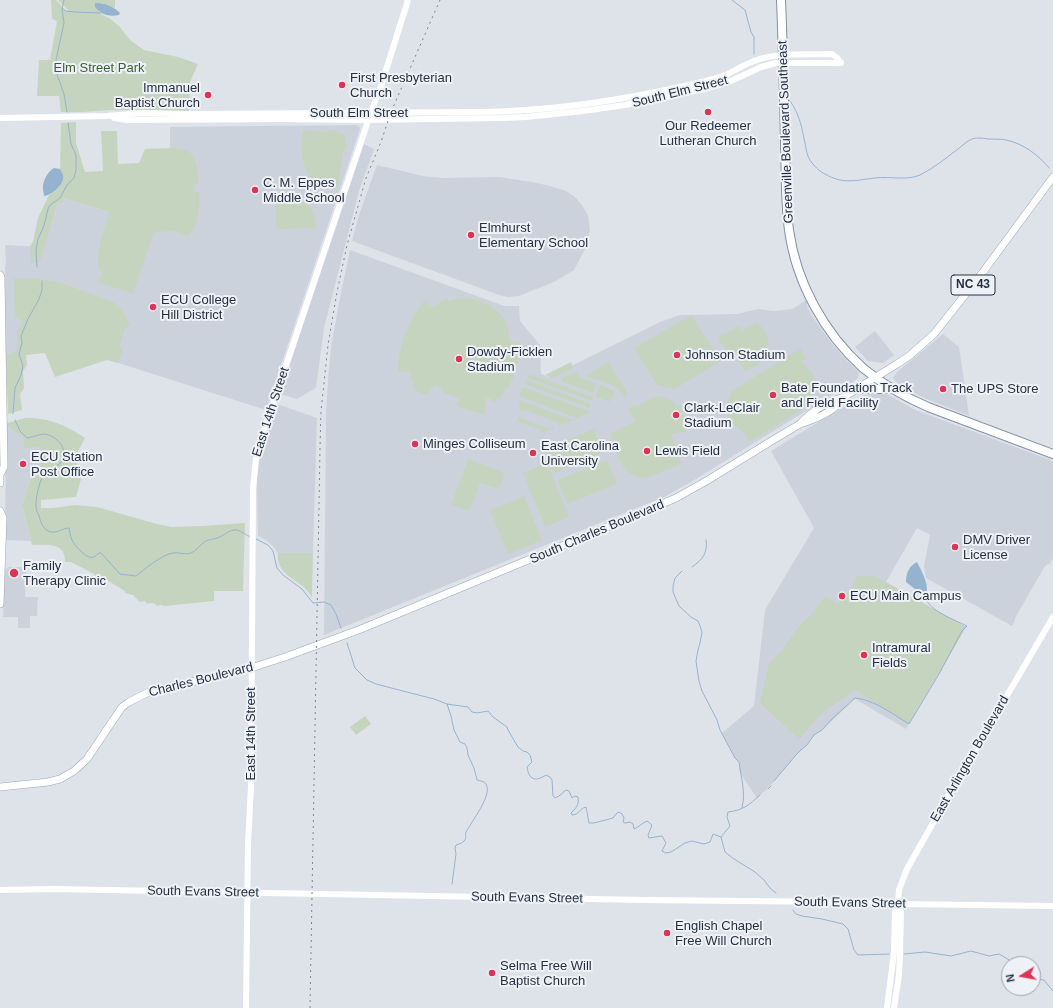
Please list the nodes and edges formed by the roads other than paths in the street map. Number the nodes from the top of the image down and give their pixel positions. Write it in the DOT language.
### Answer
graph roads {
  1 [pos="408,0"];
  2 [pos="781,0"];
  3 [pos="783,59"];
  4 [pos="371,112"];
  5 [pos="141,113"];
  6 [pos="325,113"];
  7 [pos="225,116"];
  8 [pos="282,116"];
  9 [pos="127,117"];
  10 [pos="0,118"];
  11 [pos="141,120"];
  12 [pos="325,120"];
  13 [pos="368,120"];
  14 [pos="1053,177"];
  15 [pos="0,275"];
  16 [pos="875,377"];
  17 [pos="856,389"];
  18 [pos="894,390"];
  19 [pos="1053,454"];
  20 [pos="0,474"];
  21 [pos="0,483"];
  22 [pos="0,511"];
  23 [pos="0,594"];
  24 [pos="0,604"];
  25 [pos="1053,617"];
  26 [pos="384,619"];
  27 [pos="251,668"];
  28 [pos="0,787"];
  29 [pos="0,890"];
  30 [pos="248,892"];
  31 [pos="898,904"];
  32 [pos="1053,906"];
  33 [pos="891,1006"];
  34 [pos="246,1008"];
  1 -- 4 [label="street, East 14th Street"];
  2 -- 3 [label="highway, Greenville Boulevard Southeast"];
  3 -- 3 [label="street, South Elm Street"];
  3 -- 4 [label="street, South Elm Street"];
  3 -- 13 [label="street, South Elm Street"];
  3 -- 16 [label="highway, Greenville Boulevard Southeast"];
  4 -- 6 [label="street, South Elm Street"];
  4 -- 13 [label="street, East 14th Street"];
  5 -- 7 [label="street, South Elm Street"];
  5 -- 9 [label="street, South Elm Street"];
  5 -- 11 [label="street"];
  6 -- 8 [label="street, South Elm Street"];
  6 -- 12 [label="street"];
  7 -- 8 [label="street, South Elm Street"];
  7 -- 11 [label="street, South Elm Street"];
  8 -- 12 [label="street, South Elm Street"];
  9 -- 10 [label="street, South Elm Street"];
  9 -- 11 [label="street, South Elm Street"];
  12 -- 13 [label="street, South Elm Street"];
  13 -- 27 [label="street, East 14th Street"];
  14 -- 16 [label="main road, South Charles Boulevard / NC 43"];
  15 -- 20 [label="main road"];
  16 -- 17 [label="main road, South Charles Boulevard"];
  16 -- 18 [label="highway, Greenville Boulevard Southeast"];
  17 -- 18 [label="highway"];
  17 -- 26 [label="main road, South Charles Boulevard"];
  18 -- 19 [label="highway, Greenville Boulevard Southeast"];
  20 -- 21 [label="main road"];
  22 -- 23 [label="main road"];
  23 -- 24 [label="main road"];
  25 -- 31 [label="street, East Arlington Boulevard"];
  26 -- 27 [label="main road, Charles Boulevard"];
  27 -- 28 [label="main road, Charles Boulevard"];
  27 -- 30 [label="street, East 14th Street"];
  29 -- 30 [label="street, South Evans Street"];
  30 -- 31 [label="street, South Evans Street"];
  30 -- 34 [label="street, East 14th Street"];
  31 -- 32 [label="street, South Evans Street"];
  31 -- 33 [label="street, East Arlington Boulevard"];
}
